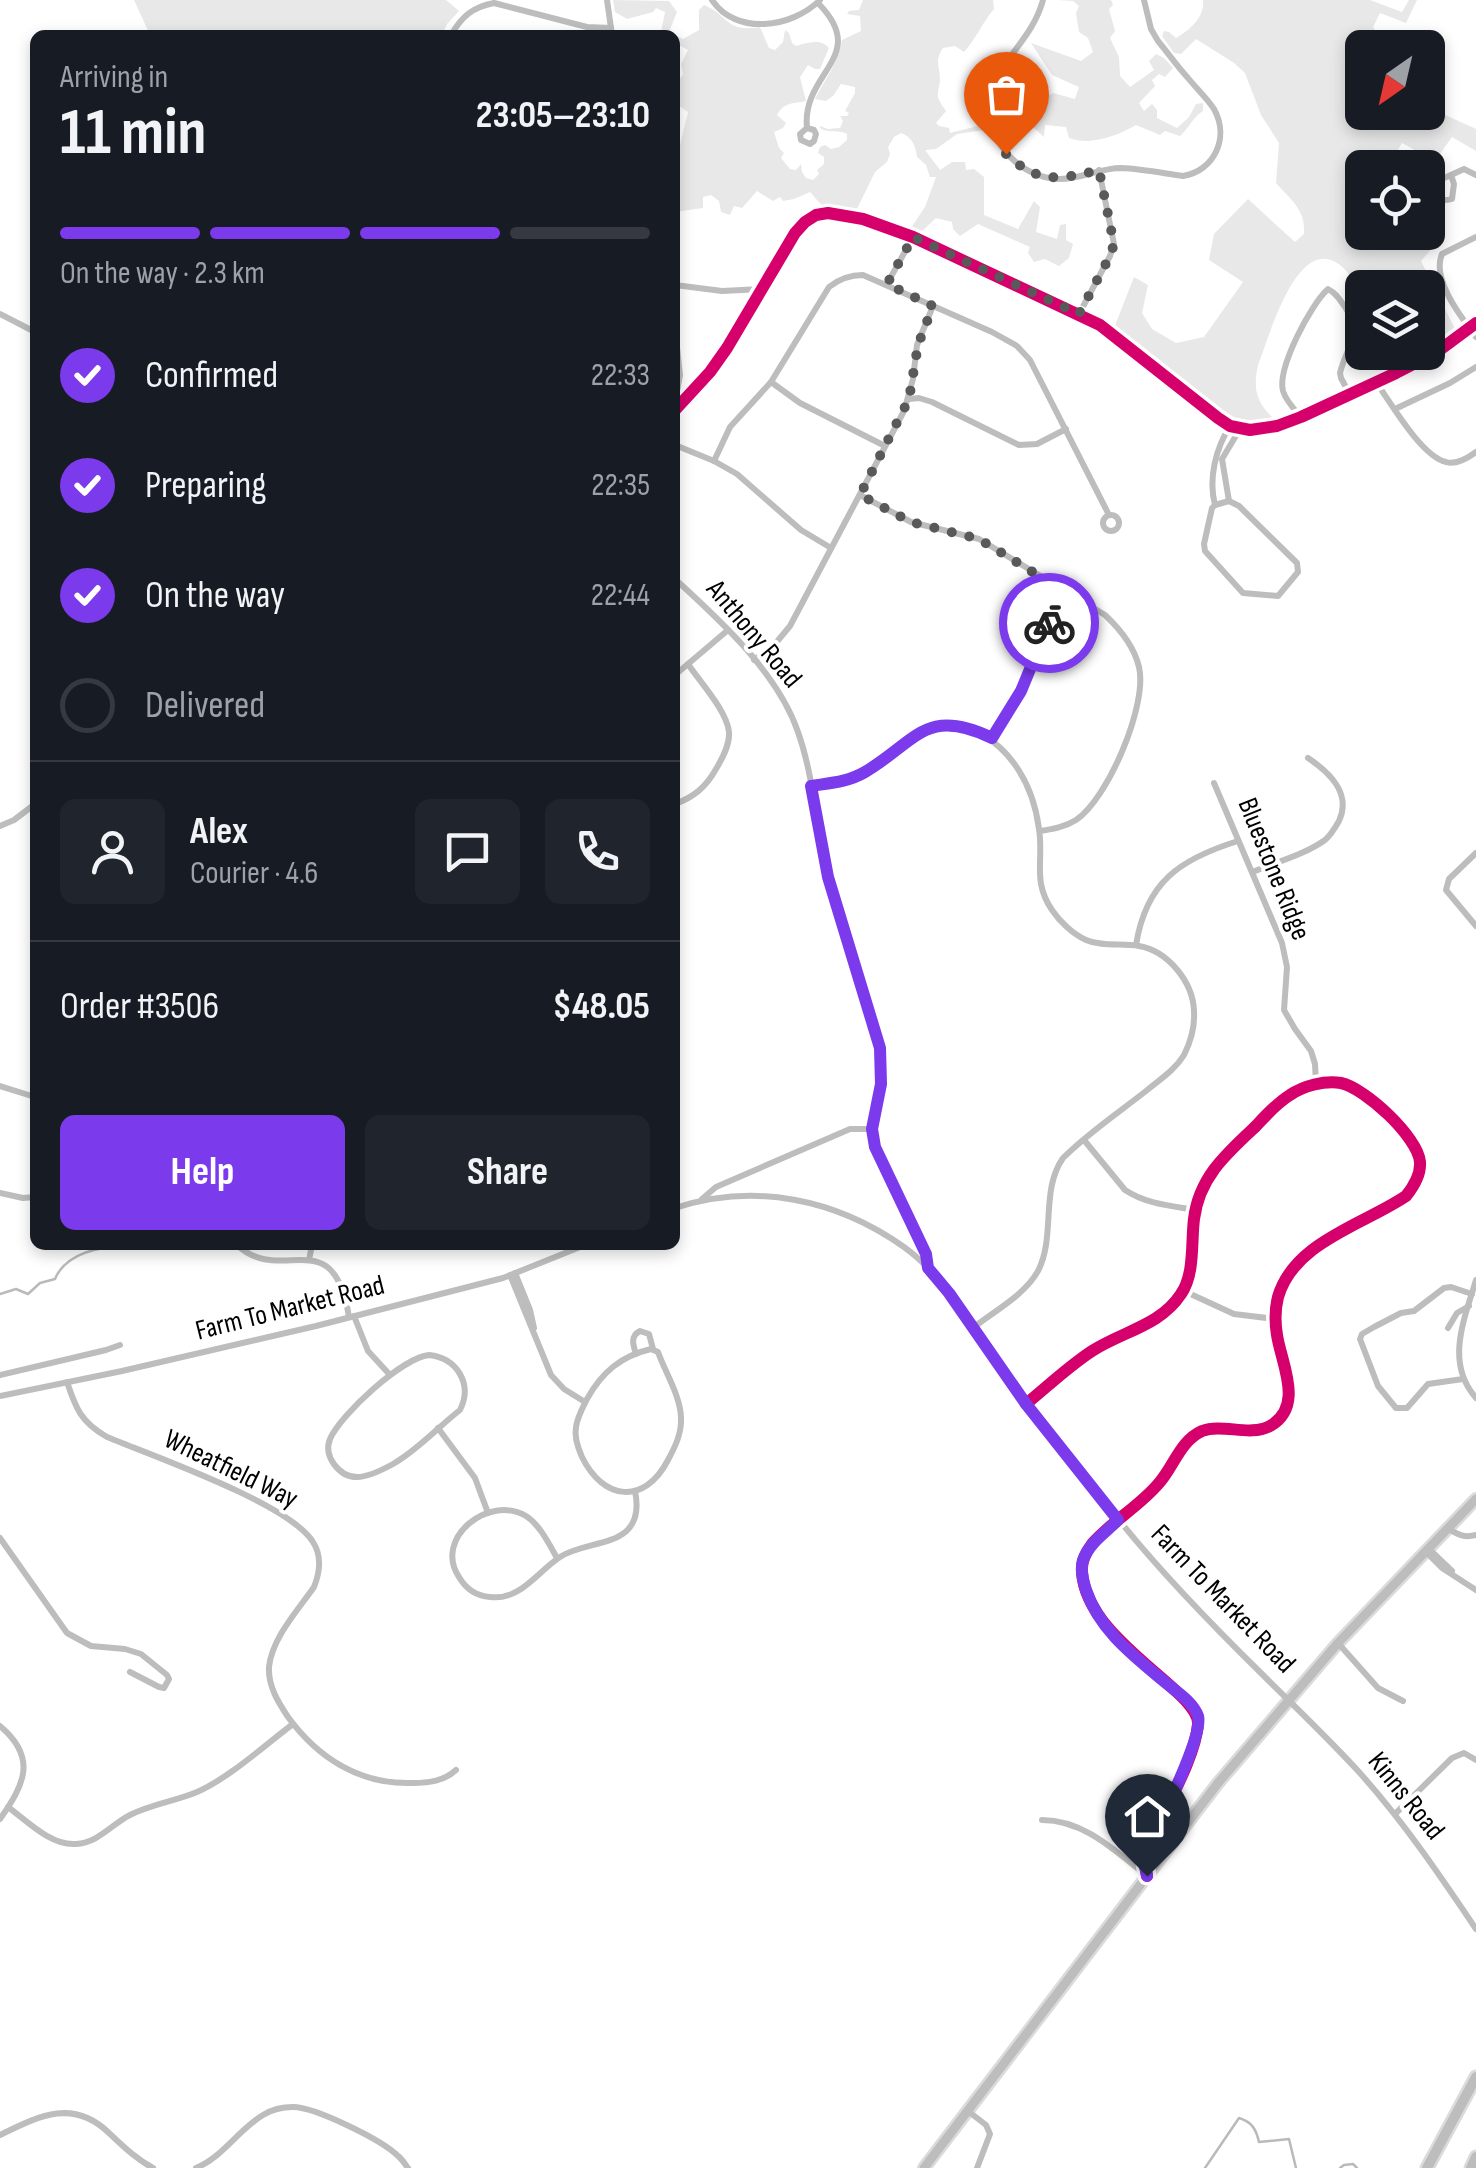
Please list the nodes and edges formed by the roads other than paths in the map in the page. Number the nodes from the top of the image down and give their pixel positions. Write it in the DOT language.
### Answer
graph roads {
  1 [pos="607,0"];
  2 [pos="712,0"];
  3 [pos="1043,0"];
  4 [pos="1144,0"];
  5 [pos="818,2"];
  6 [pos="455,30"];
  7 [pos="602,30"];
  8 [pos="612,30"];
  9 [pos="807,128"];
  10 [pos="1099,170"];
  11 [pos="1476,174"];
  12 [pos="1451,175"];
  13 [pos="913,237"];
  14 [pos="1476,238"];
  15 [pos="887,284"];
  16 [pos="680,286"];
  17 [pos="762,289"];
  18 [pos="933,306"];
  19 [pos="0,314"];
  20 [pos="1079,314"];
  21 [pos="1473,326"];
  22 [pos="30,329"];
  23 [pos="1476,337"];
  24 [pos="1476,367"];
  25 [pos="771,382"];
  26 [pos="1376,382"];
  27 [pos="1350,395"];
  28 [pos="909,399"];
  29 [pos="680,402"];
  30 [pos="1395,409"];
  31 [pos="1301,417"];
  32 [pos="1230,426"];
  33 [pos="1066,429"];
  34 [pos="1240,429"];
  35 [pos="885,446"];
  36 [pos="680,447"];
  37 [pos="1476,452"];
  38 [pos="714,461"];
  39 [pos="860,495"];
  40 [pos="1229,502"];
  41 [pos="1214,504"];
  42 [pos="1109,515"];
  43 [pos="832,548"];
  44 [pos="680,584"];
  45 [pos="1067,593"];
  46 [pos="728,630"];
  47 [pos="754,660"];
  48 [pos="688,664"];
  49 [pos="680,670"];
  50 [pos="992,738"];
  51 [pos="1308,758"];
  52 [pos="1214,783"];
  53 [pos="811,786"];
  54 [pos="680,802"];
  55 [pos="30,807"];
  56 [pos="0,826"];
  57 [pos="1040,831"];
  58 [pos="1238,842"];
  59 [pos="1476,853"];
  60 [pos="1253,872"];
  61 [pos="1476,924"];
  62 [pos="1136,945"];
  63 [pos="1316,1084"];
  64 [pos="0,1086"];
  65 [pos="30,1095"];
  66 [pos="872,1129"];
  67 [pos="1084,1140"];
  68 [pos="0,1193"];
  69 [pos="30,1197"];
  70 [pos="702,1199"];
  71 [pos="680,1206"];
  72 [pos="1195,1210"];
  73 [pos="243,1250"];
  74 [pos="311,1250"];
  75 [pos="573,1250"];
  76 [pos="309,1260"];
  77 [pos="928,1268"];
  78 [pos="513,1274"];
  79 [pos="1476,1280"];
  80 [pos="1184,1290"];
  81 [pos="1472,1294"];
  82 [pos="1469,1306"];
  83 [pos="352,1317"];
  84 [pos="1275,1318"];
  85 [pos="973,1328"];
  86 [pos="1448,1328"];
  87 [pos="120,1344"];
  88 [pos="653,1350"];
  89 [pos="636,1354"];
  90 [pos="0,1375"];
  91 [pos="390,1375"];
  92 [pos="1464,1380"];
  93 [pos="68,1382"];
  94 [pos="0,1396"];
  95 [pos="1476,1398"];
  96 [pos="585,1402"];
  97 [pos="1026,1404"];
  98 [pos="438,1428"];
  99 [pos="635,1491"];
  100 [pos="1476,1500"];
  101 [pos="488,1513"];
  102 [pos="1118,1520"];
  103 [pos="1448,1529"];
  104 [pos="1476,1535"];
  105 [pos="0,1538"];
  106 [pos="1427,1551"];
  107 [pos="557,1558"];
  108 [pos="1476,1590"];
  109 [pos="1338,1643"];
  110 [pos="130,1672"];
  111 [pos="1289,1700"];
  112 [pos="1403,1700"];
  113 [pos="293,1724"];
  114 [pos="0,1726"];
  115 [pos="1476,1760"];
  116 [pos="456,1770"];
  117 [pos="8,1807"];
  118 [pos="1396,1814"];
  119 [pos="0,1819"];
  120 [pos="1042,1820"];
  121 [pos="1147,1876"];
  122 [pos="1476,1929"];
  123 [pos="1476,2077"];
  124 [pos="967,2111"];
  125 [pos="0,2134"];
  126 [pos="1476,2158"];
  127 [pos="153,2168"];
  128 [pos="196,2168"];
  129 [pos="408,2168"];
  130 [pos="924,2168"];
  131 [pos="978,2168"];
  132 [pos="1428,2168"];
  133 [pos="1470,2168"];
  1 -- 8 [label="street"];
  2 -- 5 [label="street"];
  3 -- 10 [label="street"];
  4 -- 10 [label="street"];
  5 -- 9 [label="street"];
  6 -- 7 [label="street"];
  10 -- 20 [label="street"];
  11 -- 12 [label="street"];
  12 -- 12 [label="street"];
  13 -- 15 [label="street"];
  13 -- 17 [label="street"];
  13 -- 20 [label="street"];
  14 -- 21 [label="street"];
  15 -- 18 [label="street"];
  15 -- 25 [label="street"];
  16 -- 17 [label="street"];
  17 -- 29 [label="street"];
  18 -- 28 [label="street"];
  18 -- 33 [label="street"];
  19 -- 22 [label="street"];
  20 -- 32 [label="street"];
  21 -- 23 [label="street"];
  21 -- 26 [label="street"];
  24 -- 30 [label="street"];
  25 -- 35 [label="street"];
  25 -- 38 [label="street"];
  26 -- 27 [label="street"];
  26 -- 30 [label="street"];
  27 -- 31 [label="street"];
  27 -- 31 [label="street"];
  28 -- 33 [label="street"];
  28 -- 35 [label="street"];
  30 -- 37 [label="street"];
  31 -- 34 [label="street"];
  32 -- 34 [label="street"];
  32 -- 41 [label="street"];
  33 -- 42 [label="street"];
  34 -- 40 [label="street"];
  35 -- 39 [label="street"];
  36 -- 38 [label="street"];
  38 -- 43 [label="street"];
  39 -- 43 [label="street"];
  39 -- 45 [label="street"];
  40 -- 41 [label="street"];
  40 -- 41 [label="street"];
  43 -- 47 [label="street"];
  44 -- 46 [label="street, Anthony Road"];
  45 -- 50 [label="street"];
  45 -- 57 [label="street"];
  46 -- 47 [label="street, Anthony Road"];
  46 -- 48 [label="street"];
  47 -- 53 [label="street, Anthony Road"];
  48 -- 49 [label="street"];
  48 -- 54 [label="street"];
  50 -- 53 [label="street"];
  50 -- 57 [label="street"];
  51 -- 60 [label="street"];
  52 -- 58 [label="street, Bluestone Ridge"];
  53 -- 66 [label="street, Anthony Road"];
  55 -- 56 [label="street"];
  57 -- 62 [label="street"];
  58 -- 60 [label="street, Bluestone Ridge"];
  58 -- 62 [label="street"];
  59 -- 61 [label="street"];
  60 -- 63 [label="street, Bluestone Ridge"];
  62 -- 67 [label="street"];
  63 -- 72 [label="street"];
  63 -- 84 [label="street"];
  64 -- 65 [label="street"];
  66 -- 70 [label="street"];
  66 -- 77 [label="street, Anthony Road"];
  67 -- 72 [label="street"];
  67 -- 85 [label="street"];
  68 -- 69 [label="street"];
  70 -- 71 [label="street, Farm To Market Road"];
  70 -- 77 [label="street, Farm To Market Road"];
  72 -- 80 [label="street"];
  73 -- 76 [label="street"];
  74 -- 76 [label="street"];
  75 -- 78 [label="street, Farm To Market Road"];
  76 -- 83 [label="street"];
  77 -- 85 [label="street, Farm To Market Road"];
  78 -- 83 [label="street, Farm To Market Road"];
  78 -- 96 [label="street"];
  79 -- 81 [label="street"];
  80 -- 84 [label="street"];
  80 -- 97 [label="street"];
  81 -- 82 [label="street"];
  81 -- 92 [label="street"];
  82 -- 86 [label="street"];
  82 -- 92 [label="street"];
  83 -- 91 [label="street"];
  83 -- 93 [label="street, Farm To Market Road"];
  84 -- 102 [label="street"];
  85 -- 97 [label="street, Farm To Market Road"];
  87 -- 90 [label="street"];
  88 -- 89 [label="street"];
  88 -- 89 [label="street"];
  88 -- 99 [label="street"];
  89 -- 96 [label="street"];
  91 -- 98 [label="street"];
  91 -- 98 [label="street"];
  92 -- 95 [label="street"];
  93 -- 94 [label="street, Farm To Market Road"];
  93 -- 113 [label="street, Wheatfield Way"];
  96 -- 99 [label="street"];
  97 -- 102 [label="street, Farm To Market Road"];
  98 -- 101 [label="street"];
  99 -- 107 [label="street"];
  100 -- 103 [label="main road"];
  101 -- 107 [label="street"];
  101 -- 107 [label="street"];
  102 -- 111 [label="street, Farm To Market Road"];
  102 -- 121 [label="street"];
  103 -- 104 [label="street"];
  103 -- 106 [label="main road"];
  105 -- 110 [label="street"];
  106 -- 108 [label="street"];
  106 -- 109 [label="main road"];
  109 -- 111 [label="main road"];
  109 -- 112 [label="street"];
  111 -- 118 [label="street, Kinns Road"];
  111 -- 121 [label="main road"];
  113 -- 116 [label="street, Wheatfield Way"];
  113 -- 117 [label="street"];
  114 -- 117 [label="street"];
  115 -- 118 [label="street"];
  117 -- 119 [label="street"];
  118 -- 122 [label="street, Kinns Road"];
  120 -- 121 [label="street"];
  121 -- 124 [label="main road"];
  123 -- 132 [label="highway"];
  124 -- 130 [label="main road"];
  124 -- 131 [label="street"];
  125 -- 127 [label="street"];
  126 -- 133 [label="highway"];
  128 -- 129 [label="street"];
}
